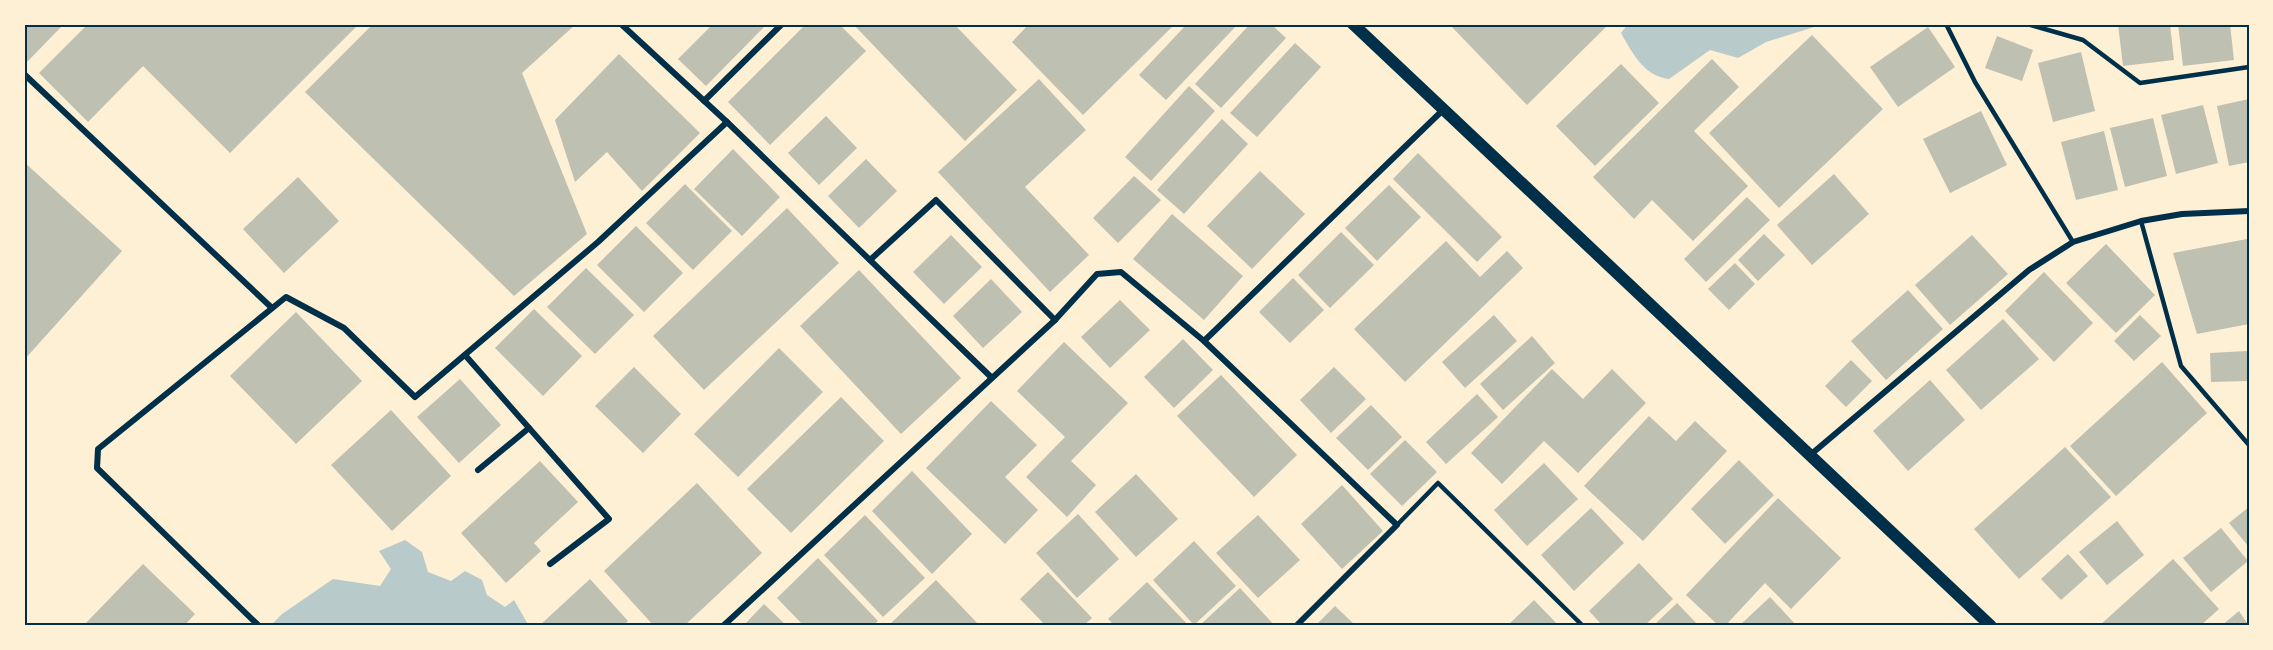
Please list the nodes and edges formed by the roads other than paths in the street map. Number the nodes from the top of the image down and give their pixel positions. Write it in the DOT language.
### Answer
graph roads {
  1 [pos="621,24"];
  2 [pos="782,24"];
  3 [pos="1353,24"];
  4 [pos="1946,24"];
  5 [pos="2027,24"];
  6 [pos="2249,67"];
  7 [pos="24,74"];
  8 [pos="704,101"];
  9 [pos="1444,109"];
  10 [pos="727,122"];
  11 [pos="2249,211"];
  12 [pos="2141,222"];
  13 [pos="2073,242"];
  14 [pos="870,260"];
  15 [pos="272,308"];
  16 [pos="1055,320"];
  17 [pos="1204,341"];
  18 [pos="465,355"];
  19 [pos="991,377"];
  20 [pos="529,428"];
  21 [pos="2249,445"];
  22 [pos="1809,456"];
  23 [pos="478,470"];
  24 [pos="1397,525"];
  25 [pos="550,564"];
  26 [pos="259,626"];
  27 [pos="723,626"];
  28 [pos="1296,626"];
  29 [pos="1583,626"];
  30 [pos="1991,626"];
  1 -- 8 [label="street"];
  2 -- 8 [label="street"];
  3 -- 9 [label="main road"];
  4 -- 13 [label="lane"];
  5 -- 6 [label="lane"];
  7 -- 15 [label="street"];
  8 -- 10 [label="street"];
  9 -- 17 [label="street"];
  9 -- 22 [label="main road"];
  10 -- 14 [label="street"];
  10 -- 18 [label="street"];
  11 -- 12 [label="street"];
  12 -- 13 [label="street"];
  12 -- 21 [label="lane"];
  13 -- 22 [label="street"];
  14 -- 16 [label="street"];
  14 -- 19 [label="street"];
  15 -- 18 [label="street"];
  15 -- 26 [label="street"];
  16 -- 17 [label="street"];
  16 -- 19 [label="street"];
  17 -- 24 [label="street"];
  18 -- 20 [label="street"];
  19 -- 27 [label="street"];
  20 -- 23 [label="street"];
  20 -- 25 [label="street"];
  22 -- 30 [label="main road"];
  24 -- 28 [label="street"];
  24 -- 29 [label="lane"];
}
